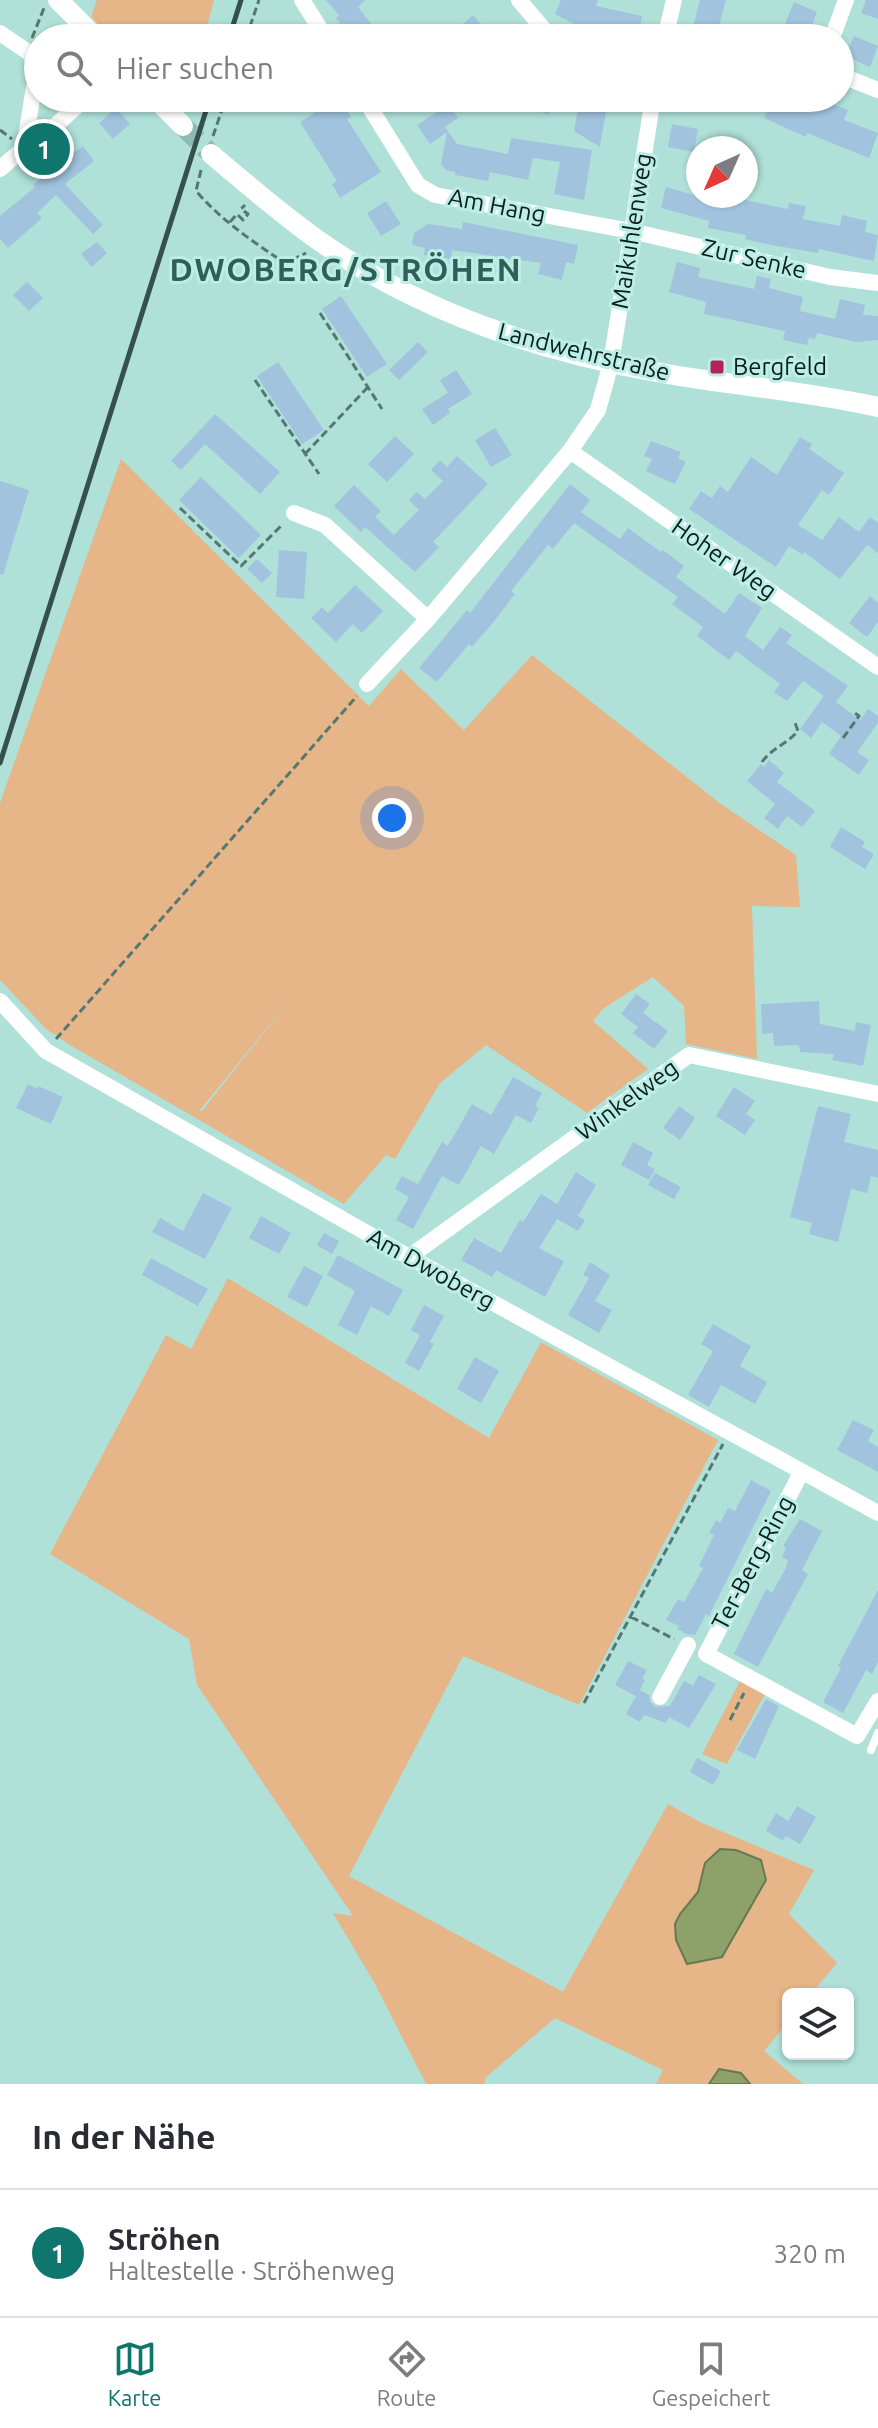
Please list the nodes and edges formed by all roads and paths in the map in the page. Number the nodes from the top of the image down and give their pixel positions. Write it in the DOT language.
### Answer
graph roads {
  1 [pos="259,0"];
  2 [pos="302,0"];
  3 [pos="519,0"];
  4 [pos="674,0"];
  5 [pos="846,0"];
  6 [pos="51,4"];
  7 [pos="36,24"];
  8 [pos="77,24"];
  9 [pos="251,24"];
  10 [pos="317,24"];
  11 [pos="539,24"];
  12 [pos="668,24"];
  13 [pos="837,24"];
  14 [pos="0,33"];
  15 [pos="24,51"];
  16 [pos="854,81"];
  17 [pos="878,90"];
  18 [pos="30,112"];
  19 [pos="70,112"];
  20 [pos="169,112"];
  21 [pos="221,112"];
  22 [pos="373,112"];
  23 [pos="651,112"];
  24 [pos="183,126"];
  25 [pos="215,131"];
  26 [pos="24,148"];
  27 [pos="211,154"];
  28 [pos="0,169"];
  29 [pos="199,174"];
  30 [pos="241,209"];
  31 [pos="230,222"];
  32 [pos="631,231"];
  33 [pos="307,253"];
  34 [pos="878,283"];
  35 [pos="320,313"];
  36 [pos="611,363"];
  37 [pos="255,380"];
  38 [pos="368,387"];
  39 [pos="873,404"];
  40 [pos="382,409"];
  41 [pos="570,451"];
  42 [pos="305,454"];
  43 [pos="319,474"];
  44 [pos="180,508"];
  45 [pos="294,513"];
  46 [pos="428,619"];
  47 [pos="878,667"];
  48 [pos="367,684"];
  49 [pos="852,711"];
  50 [pos="794,720"];
  51 [pos="843,738"];
  52 [pos="762,762"];
  53 [pos="0,1001"];
  54 [pos="46,1051"];
  55 [pos="878,1094"];
  56 [pos="409,1257"];
  57 [pos="728,1433"];
  58 [pos="801,1473"];
  59 [pos="878,1513"];
  60 [pos="631,1617"];
  61 [pos="685,1644"];
  62 [pos="706,1654"];
  63 [pos="751,1679"];
  64 [pos="660,1697"];
  65 [pos="878,1701"];
  66 [pos="584,1703"];
  67 [pos="730,1720"];
  68 [pos="878,1733"];
  69 [pos="871,1750"];
  1 -- 9 [label="path"];
  2 -- 10 [label="street"];
  3 -- 11 [label="street"];
  4 -- 12 [label="street"];
  5 -- 13 [label="street"];
  6 -- 7 [label="path"];
  6 -- 8 [label="street"];
  14 -- 15 [label="street"];
  16 -- 17 [label="street"];
  18 -- 26 [label="street"];
  19 -- 26 [label="street"];
  20 -- 24 [label="street"];
  21 -- 25 [label="path"];
  22 -- 32 [label="street, Am Hang"];
  23 -- 32 [label="street, Maikuhlenweg"];
  26 -- 28 [label="street"];
  27 -- 36 [label="street, Landwehrstraße"];
  29 -- 31 [label="path"];
  30 -- 31 [label="path"];
  31 -- 33 [label="path"];
  32 -- 34 [label="street, Zur Senke"];
  32 -- 36 [label="street, Maikuhlenweg"];
  35 -- 38 [label="path"];
  36 -- 39 [label="street, Landwehrstraße"];
  36 -- 41 [label="street"];
  37 -- 42 [label="path"];
  38 -- 40 [label="path"];
  38 -- 42 [label="path"];
  41 -- 46 [label="street"];
  41 -- 47 [label="street, Hoher Weg"];
  42 -- 43 [label="path"];
  44 -- 45 [label="path"];
  45 -- 46 [label="street"];
  46 -- 48 [label="street"];
  48 -- 54 [label="path"];
  49 -- 51 [label="path"];
  50 -- 52 [label="path"];
  53 -- 54 [label="street, Am Dwoberg"];
  54 -- 56 [label="street, Am Dwoberg"];
  55 -- 56 [label="street, Winkelweg"];
  56 -- 57 [label="street, Am Dwoberg"];
  57 -- 58 [label="street, Am Dwoberg"];
  57 -- 60 [label="path"];
  58 -- 59 [label="street, Am Dwoberg"];
  58 -- 62 [label="street, Ter-Berg-Ring"];
  60 -- 61 [label="path"];
  60 -- 66 [label="path"];
  61 -- 62 [label="street, Ter-Berg-Ring"];
  61 -- 64 [label="street, Ter-Berg-Ring"];
  62 -- 63 [label="street, Ter-Berg-Ring"];
  63 -- 65 [label="street, Ter-Berg-Ring"];
  63 -- 67 [label="path"];
  68 -- 69 [label="lane"];
}
